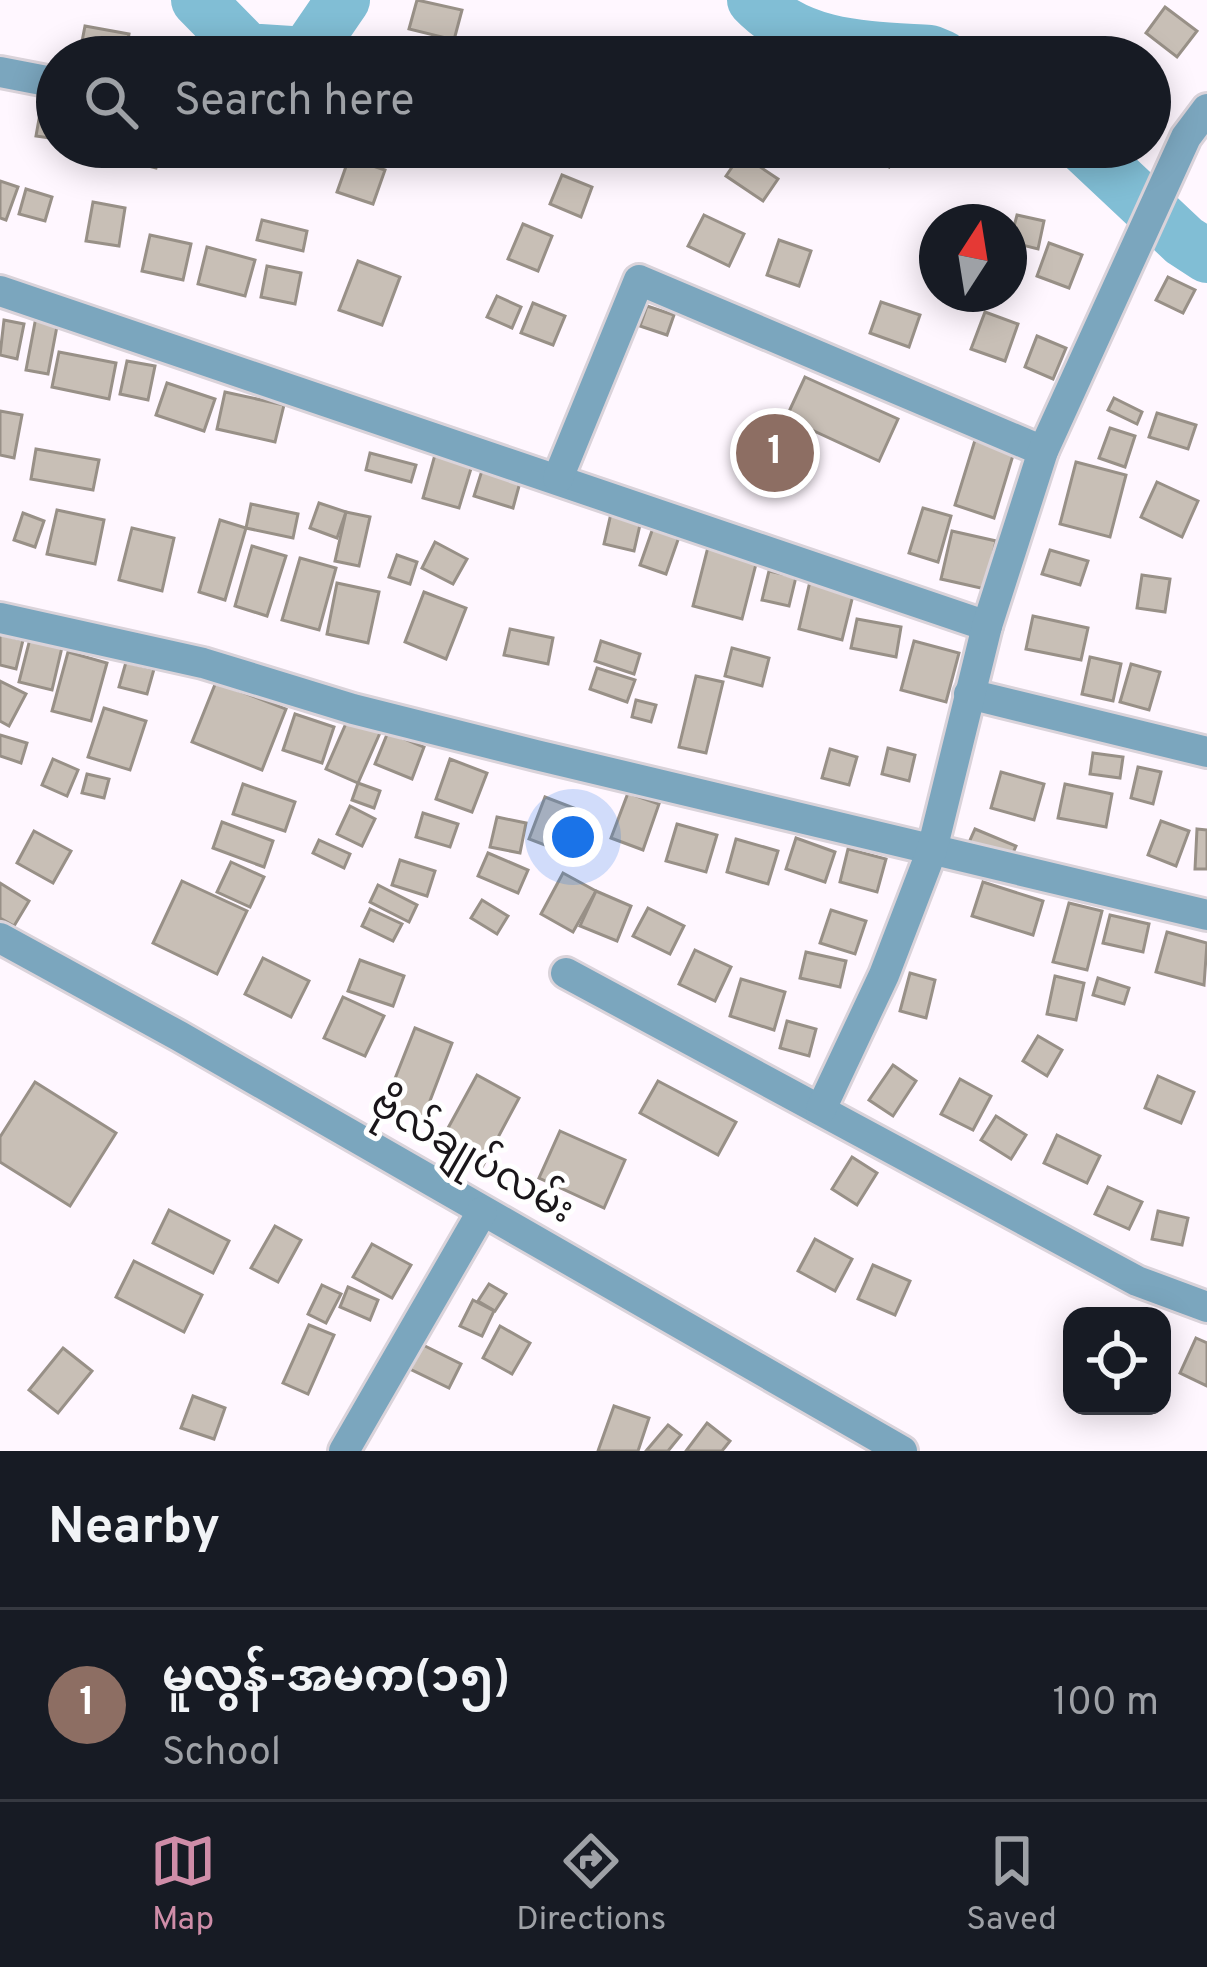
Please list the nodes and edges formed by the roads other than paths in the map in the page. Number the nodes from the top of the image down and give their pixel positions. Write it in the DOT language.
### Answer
graph roads {
  1 [pos="0,71"];
  2 [pos="36,78"];
  3 [pos="1207,109"];
  4 [pos="0,291"];
  5 [pos="1043,451"];
  6 [pos="558,478"];
  7 [pos="0,618"];
  8 [pos="987,626"];
  9 [pos="969,694"];
  10 [pos="1207,752"];
  11 [pos="932,850"];
  12 [pos="1207,914"];
  13 [pos="0,938"];
  14 [pos="566,973"];
  15 [pos="821,1109"];
  16 [pos="482,1212"];
  17 [pos="1207,1307"];
  18 [pos="344,1451"];
  19 [pos="902,1451"];
  1 -- 2 [label="street"];
  3 -- 5 [label="street"];
  4 -- 6 [label="street"];
  5 -- 6 [label="street"];
  5 -- 8 [label="street"];
  6 -- 8 [label="street"];
  7 -- 11 [label="street"];
  8 -- 9 [label="street"];
  9 -- 10 [label="street"];
  9 -- 11 [label="street"];
  11 -- 12 [label="street"];
  11 -- 15 [label="street"];
  13 -- 16 [label="street, ဗိုလ်ချုပ်လမ်း"];
  14 -- 15 [label="street"];
  15 -- 17 [label="street"];
  16 -- 18 [label="street"];
  16 -- 19 [label="street, ဗိုလ်ချုပ်လမ်း"];
}
